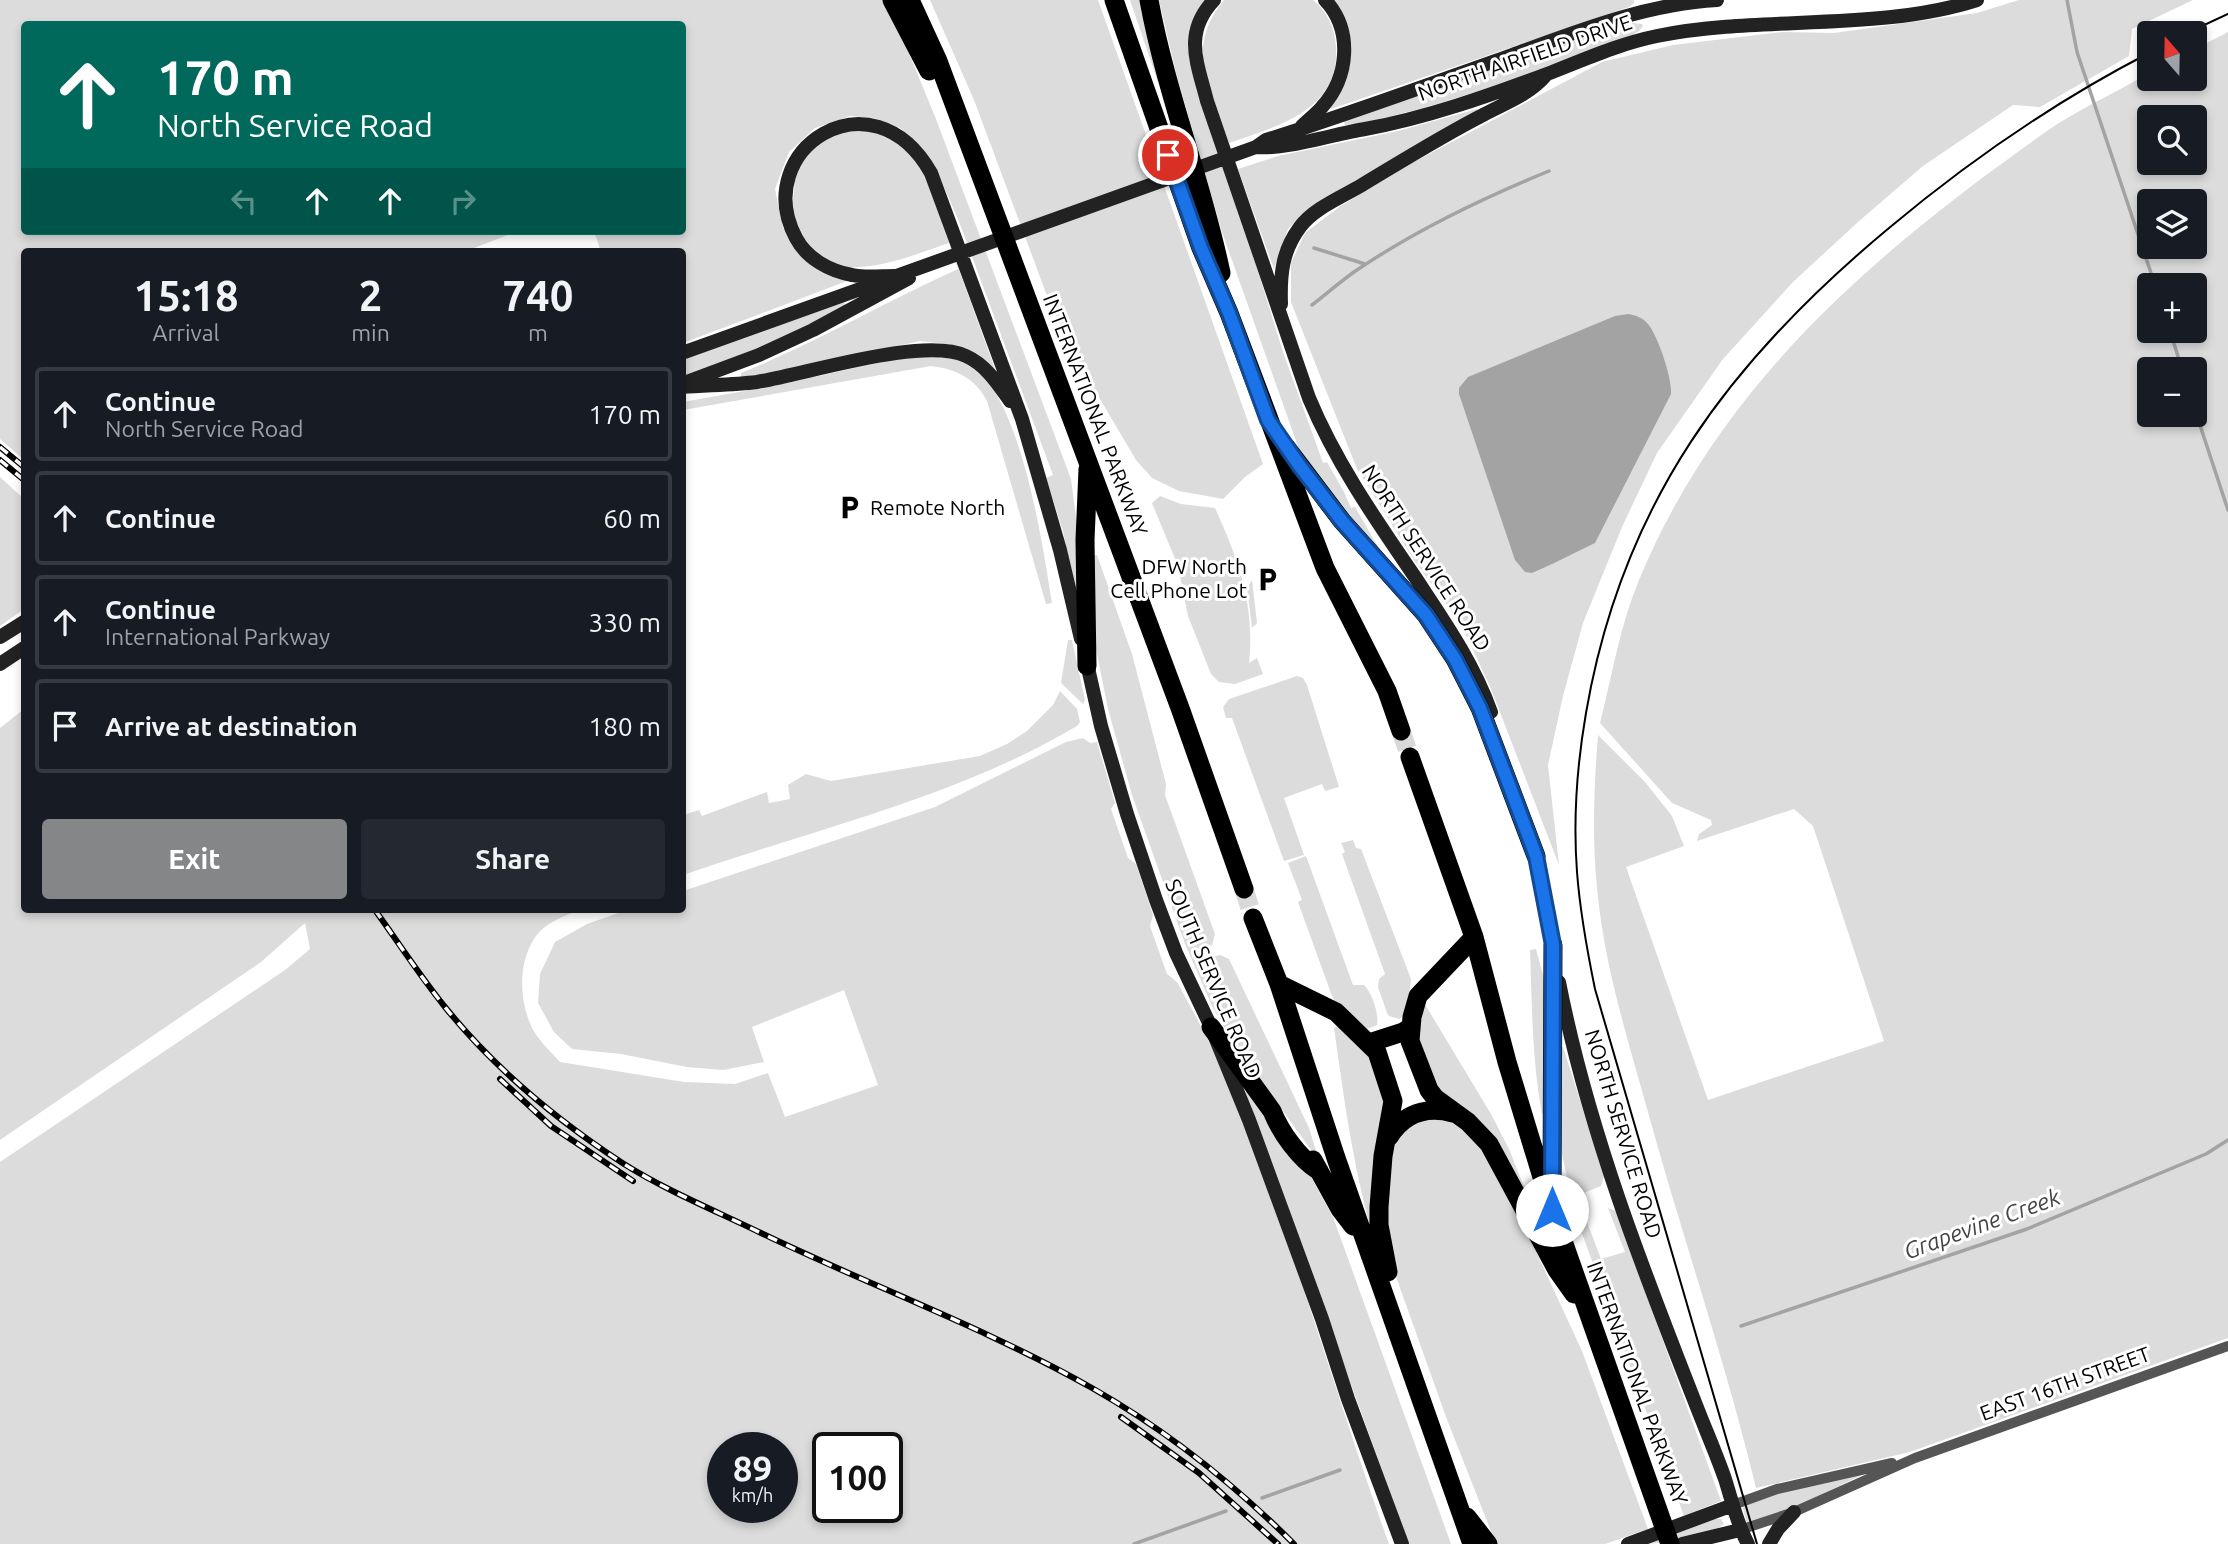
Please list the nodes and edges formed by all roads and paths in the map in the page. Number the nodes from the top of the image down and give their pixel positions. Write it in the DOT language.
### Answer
graph roads {
  1 [pos="892,0"];
  2 [pos="910,0"];
  3 [pos="1114,0"];
  4 [pos="1149,0"];
  5 [pos="1214,0"];
  6 [pos="1325,0"];
  7 [pos="1717,0"];
  8 [pos="1977,0"];
  9 [pos="1650,10"];
  10 [pos="1656,36"];
  11 [pos="1546,74"];
  12 [pos="1298,130"];
  13 [pos="1256,148"];
  14 [pos="974,159"];
  15 [pos="929,266"];
  16 [pos="894,276"];
  17 [pos="1229,313"];
  18 [pos="1281,319"];
  19 [pos="686,353"];
  20 [pos="686,383"];
  21 [pos="686,385"];
  22 [pos="1022,419"];
  23 [pos="1268,420"];
  24 [pos="1088,461"];
  25 [pos="21,624"];
  26 [pos="0,636"];
  27 [pos="21,650"];
  28 [pos="0,664"];
  29 [pos="1087,666"];
  30 [pos="1401,731"];
  31 [pos="1410,757"];
  32 [pos="1536,856"];
  33 [pos="1244,889"];
  34 [pos="1253,918"];
  35 [pos="1475,937"];
  36 [pos="1553,945"];
  37 [pos="1279,984"];
  38 [pos="1212,1027"];
  39 [pos="1410,1027"];
  40 [pos="1369,1043"];
  41 [pos="1458,1114"];
  42 [pos="1388,1139"];
  43 [pos="1552,1210"];
  44 [pos="1368,1246"];
  45 [pos="1585,1308"];
  46 [pos="1393,1315"];
  47 [pos="2228,1346"];
  48 [pos="1915,1458"];
  49 [pos="1734,1505"];
  50 [pos="1794,1512"];
  51 [pos="1740,1530"];
  52 [pos="1479,1541"];
  53 [pos="1402,1544"];
  54 [pos="1629,1544"];
  55 [pos="1670,1544"];
  56 [pos="1682,1544"];
  57 [pos="1748,1544"];
  58 [pos="1769,1544"];
  1 -- 14 [label="highway"];
  2 -- 14 [label="highway, INTERNATIONAL PARKWAY"];
  3 -- 17 [label="highway"];
  4 -- 17 [label="highway"];
  5 -- 18 [label="main road, NORTH SERVICE ROAD"];
  6 -- 12 [label="main road"];
  7 -- 9 [label="main road, NORTH AIRFIELD DRIVE"];
  8 -- 10 [label="main road, NORTH AIRFIELD DRIVE"];
  9 -- 10 [label="main road"];
  9 -- 12 [label="main road, NORTH AIRFIELD DRIVE"];
  10 -- 11 [label="main road, NORTH AIRFIELD DRIVE"];
  11 -- 13 [label="main road, NORTH AIRFIELD DRIVE"];
  11 -- 18 [label="main road"];
  12 -- 13 [label="main road, NORTH AIRFIELD DRIVE"];
  13 -- 15 [label="main road, NORTH AIRFIELD DRIVE"];
  14 -- 24 [label="highway, INTERNATIONAL PARKWAY"];
  15 -- 16 [label="main road, NORTH AIRFIELD DRIVE"];
  15 -- 20 [label="main road, NORTH AIRFIELD DRIVE"];
  16 -- 19 [label="main road, NORTH AIRFIELD DRIVE"];
  16 -- 22 [label="main road"];
  17 -- 23 [label="highway"];
  18 -- 32 [label="main road, NORTH SERVICE ROAD"];
  21 -- 22 [label="main road"];
  22 -- 29 [label="main road, SOUTH SERVICE ROAD"];
  23 -- 30 [label="highway"];
  23 -- 32 [label="highway"];
  24 -- 29 [label="highway"];
  24 -- 33 [label="highway, INTERNATIONAL PARKWAY"];
  25 -- 26 [label="main road"];
  27 -- 28 [label="main road"];
  29 -- 38 [label="main road, SOUTH SERVICE ROAD"];
  31 -- 35 [label="highway, INTERNATIONAL PARKWAY"];
  32 -- 36 [label="main road, NORTH SERVICE ROAD"];
  34 -- 37 [label="highway"];
  35 -- 39 [label="highway"];
  35 -- 43 [label="highway, INTERNATIONAL PARKWAY"];
  36 -- 43 [label="highway"];
  36 -- 49 [label="main road, NORTH SERVICE ROAD"];
  37 -- 40 [label="highway"];
  37 -- 44 [label="highway"];
  38 -- 44 [label="highway"];
  38 -- 53 [label="main road, SOUTH SERVICE ROAD"];
  39 -- 40 [label="highway"];
  39 -- 41 [label="highway"];
  40 -- 42 [label="highway"];
  41 -- 42 [label="highway"];
  41 -- 45 [label="highway"];
  42 -- 46 [label="highway"];
  43 -- 45 [label="highway, INTERNATIONAL PARKWAY"];
  44 -- 46 [label="highway"];
  45 -- 55 [label="highway, INTERNATIONAL PARKWAY"];
  46 -- 52 [label="highway"];
  47 -- 48 [label="street, EAST 16TH STREET"];
  48 -- 49 [label="street, EAST 16TH STREET"];
  48 -- 50 [label="street, EAST 16TH STREET"];
  49 -- 51 [label="main road, NORTH SERVICE ROAD"];
  49 -- 54 [label="main road"];
  50 -- 51 [label="street, EAST 16TH STREET"];
  50 -- 58 [label="main road"];
  51 -- 56 [label="main road"];
  51 -- 57 [label="main road, NORTH SERVICE ROAD"];
}
